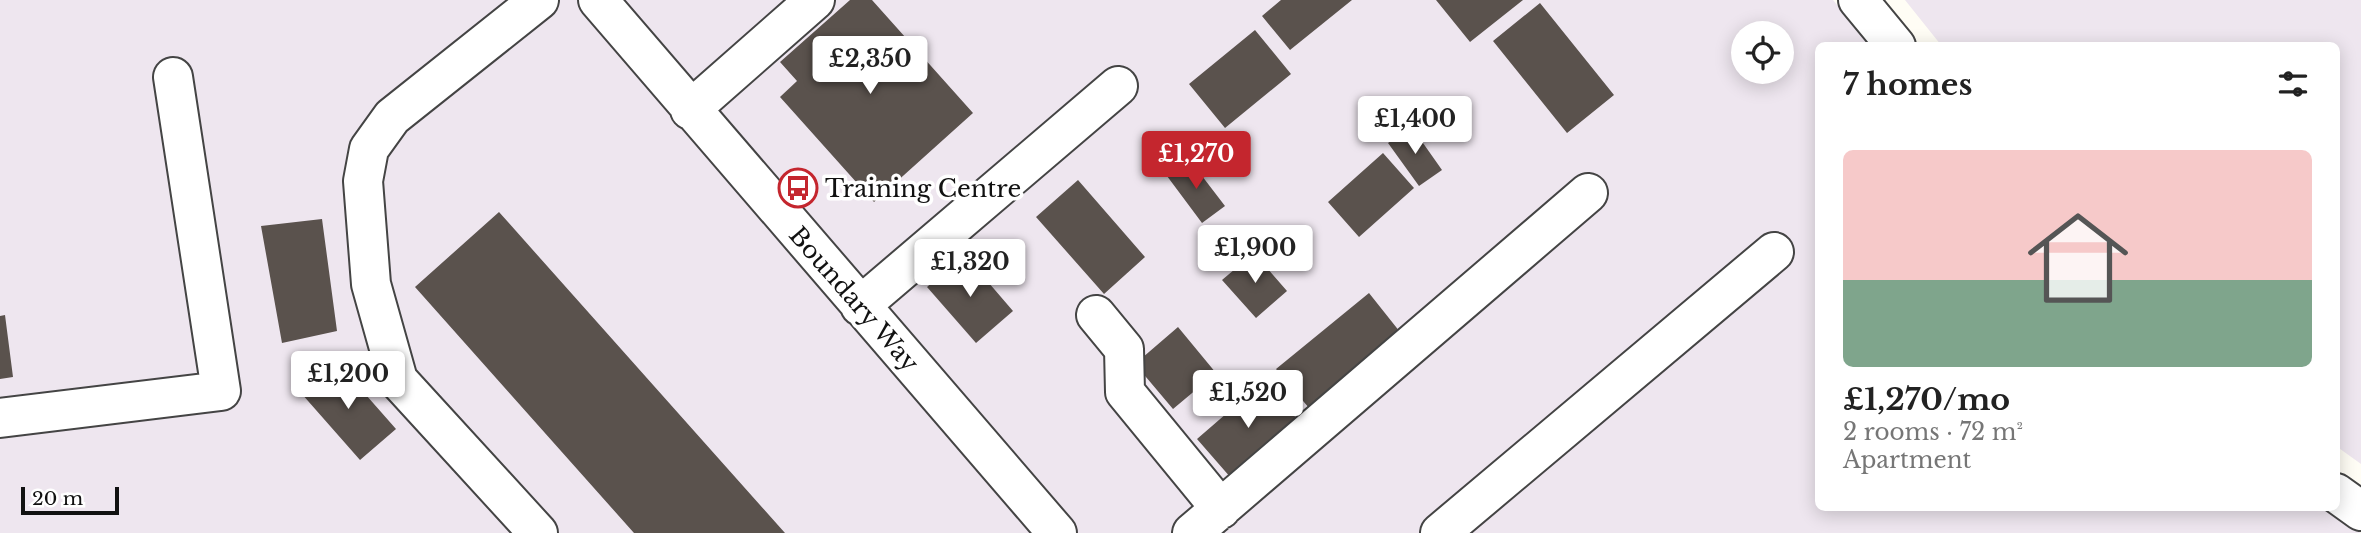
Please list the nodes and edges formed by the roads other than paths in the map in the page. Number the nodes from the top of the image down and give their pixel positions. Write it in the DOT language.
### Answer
graph roads {
  1 [pos="539,0"];
  2 [pos="598,0"];
  3 [pos="815,0"];
  4 [pos="1858,0"];
  5 [pos="1893,42"];
  6 [pos="173,76"];
  7 [pos="1118,86"];
  8 [pos="690,110"];
  9 [pos="1588,193"];
  10 [pos="1774,252"];
  11 [pos="860,306"];
  12 [pos="1096,315"];
  13 [pos="0,418"];
  14 [pos="2340,496"];
  15 [pos="1221,509"];
  16 [pos="2361,511"];
  17 [pos="538,533"];
  18 [pos="1057,533"];
  19 [pos="1192,533"];
  20 [pos="1440,533"];
  1 -- 17 [label="street"];
  2 -- 8 [label="street, Boundary Way"];
  3 -- 8 [label="street"];
  4 -- 5 [label="street"];
  6 -- 13 [label="street"];
  7 -- 11 [label="street"];
  8 -- 11 [label="street, Boundary Way"];
  9 -- 15 [label="street"];
  10 -- 20 [label="street"];
  11 -- 18 [label="street, Boundary Way"];
  12 -- 15 [label="street"];
  14 -- 16 [label="street"];
  15 -- 19 [label="street"];
}
